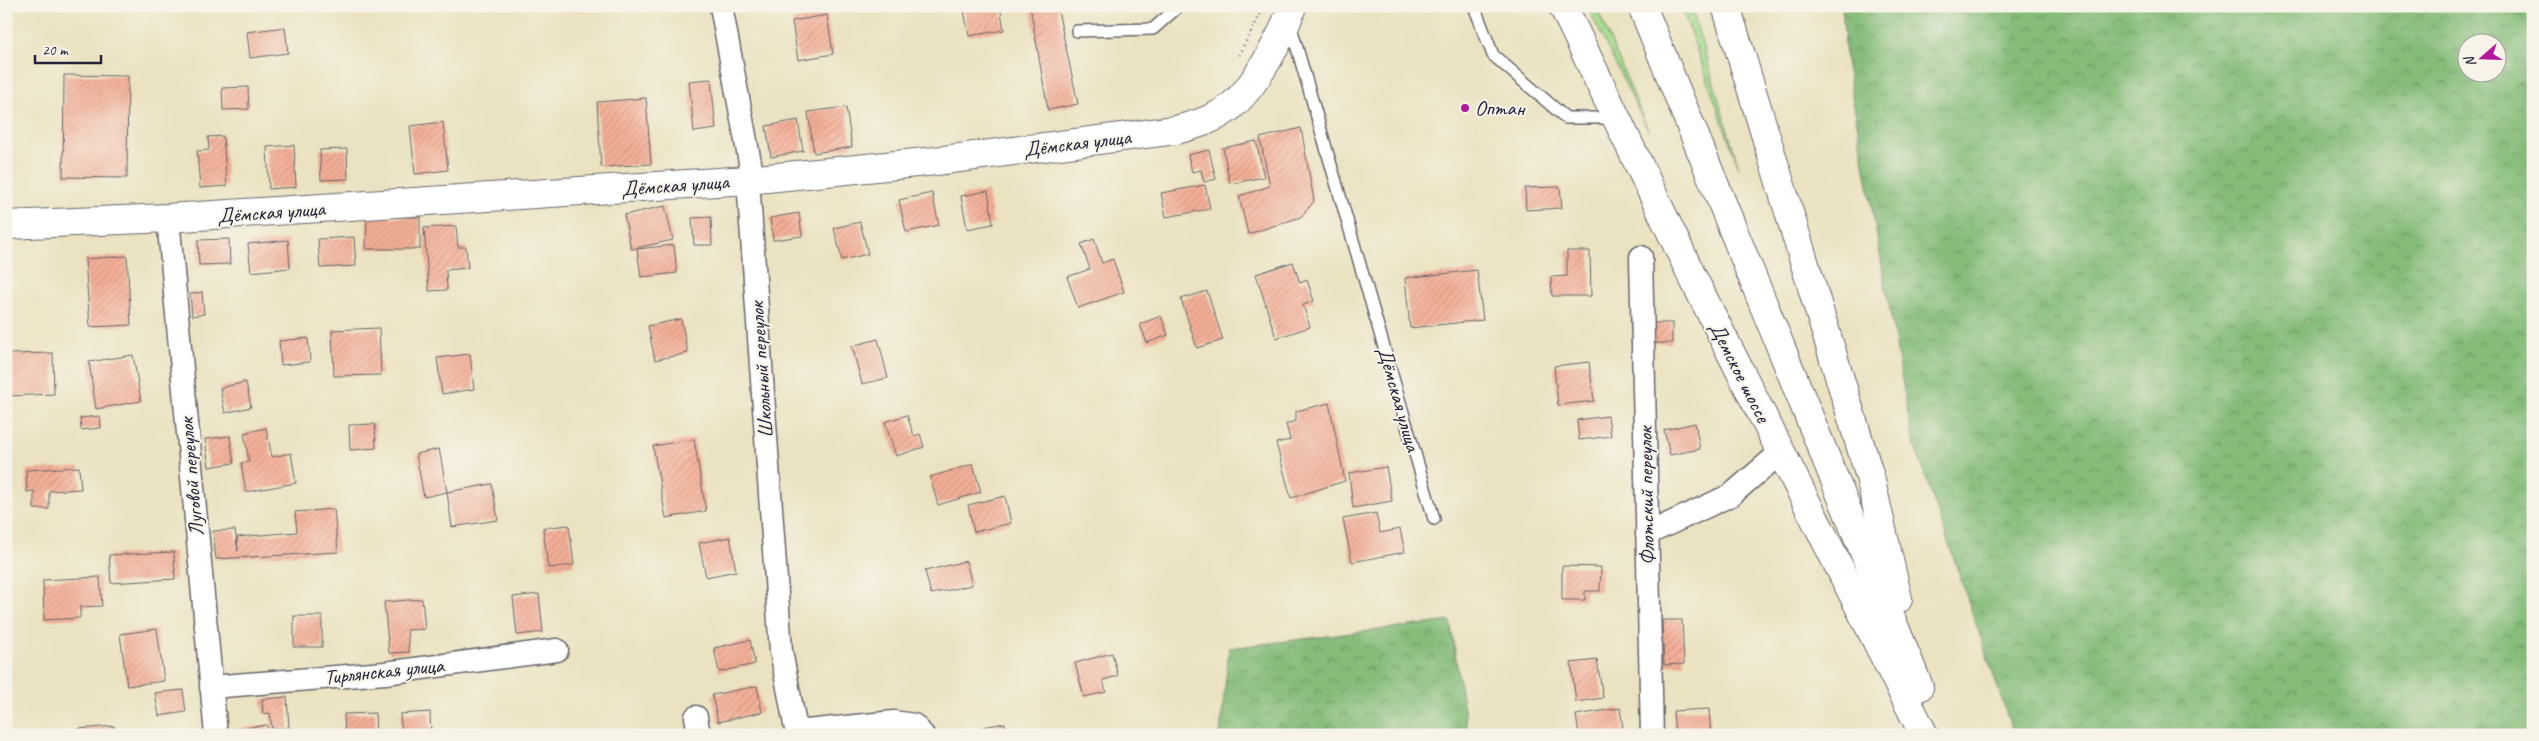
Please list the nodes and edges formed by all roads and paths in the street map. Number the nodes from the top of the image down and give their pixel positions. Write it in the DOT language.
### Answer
graph roads {
  1 [pos="721,6"];
  2 [pos="1179,6"];
  3 [pos="1264,6"];
  4 [pos="1474,6"];
  5 [pos="1563,6"];
  6 [pos="1642,6"];
  7 [pos="1726,6"];
  8 [pos="1290,13"];
  9 [pos="1076,32"];
  10 [pos="1238,56"];
  11 [pos="1615,118"];
  12 [pos="748,180"];
  13 [pos="168,218"];
  14 [pos="6,225"];
  15 [pos="1641,257"];
  16 [pos="1781,452"];
  17 [pos="1434,519"];
  18 [pos="1647,534"];
  19 [pos="557,650"];
  20 [pos="1916,681"];
  21 [pos="210,687"];
  22 [pos="797,734"];
  23 [pos="216,735"];
  24 [pos="923,735"];
  25 [pos="1652,735"];
  26 [pos="1924,735"];
  27 [pos="1938,735"];
  1 -- 12 [label="street, Школьный переулок"];
  2 -- 9 [label="lane"];
  3 -- 10 [label="path"];
  4 -- 11 [label="lane"];
  5 -- 11 [label="main road, Демское шоссе"];
  6 -- 20 [label="main road, Демское шоссе"];
  7 -- 20 [label="main road"];
  8 -- 12 [label="main road, Дёмская улица"];
  8 -- 17 [label="lane, Дёмская улица"];
  11 -- 16 [label="main road, Демское шоссе"];
  12 -- 13 [label="main road, Дёмская улица"];
  12 -- 22 [label="street, Школьный переулок"];
  13 -- 14 [label="main road, Дёмская улица"];
  13 -- 21 [label="street, Луговой переулок"];
  15 -- 18 [label="street, Флотский переулок"];
  16 -- 18 [label="street"];
  16 -- 26 [label="main road, Демское шоссе"];
  18 -- 25 [label="street, Флотский переулок"];
  19 -- 21 [label="street, Тирлянская улица"];
  20 -- 27 [label="main road, Демское шоссе"];
  21 -- 23 [label="street, Луговой переулок"];
  22 -- 24 [label="street"];
}
